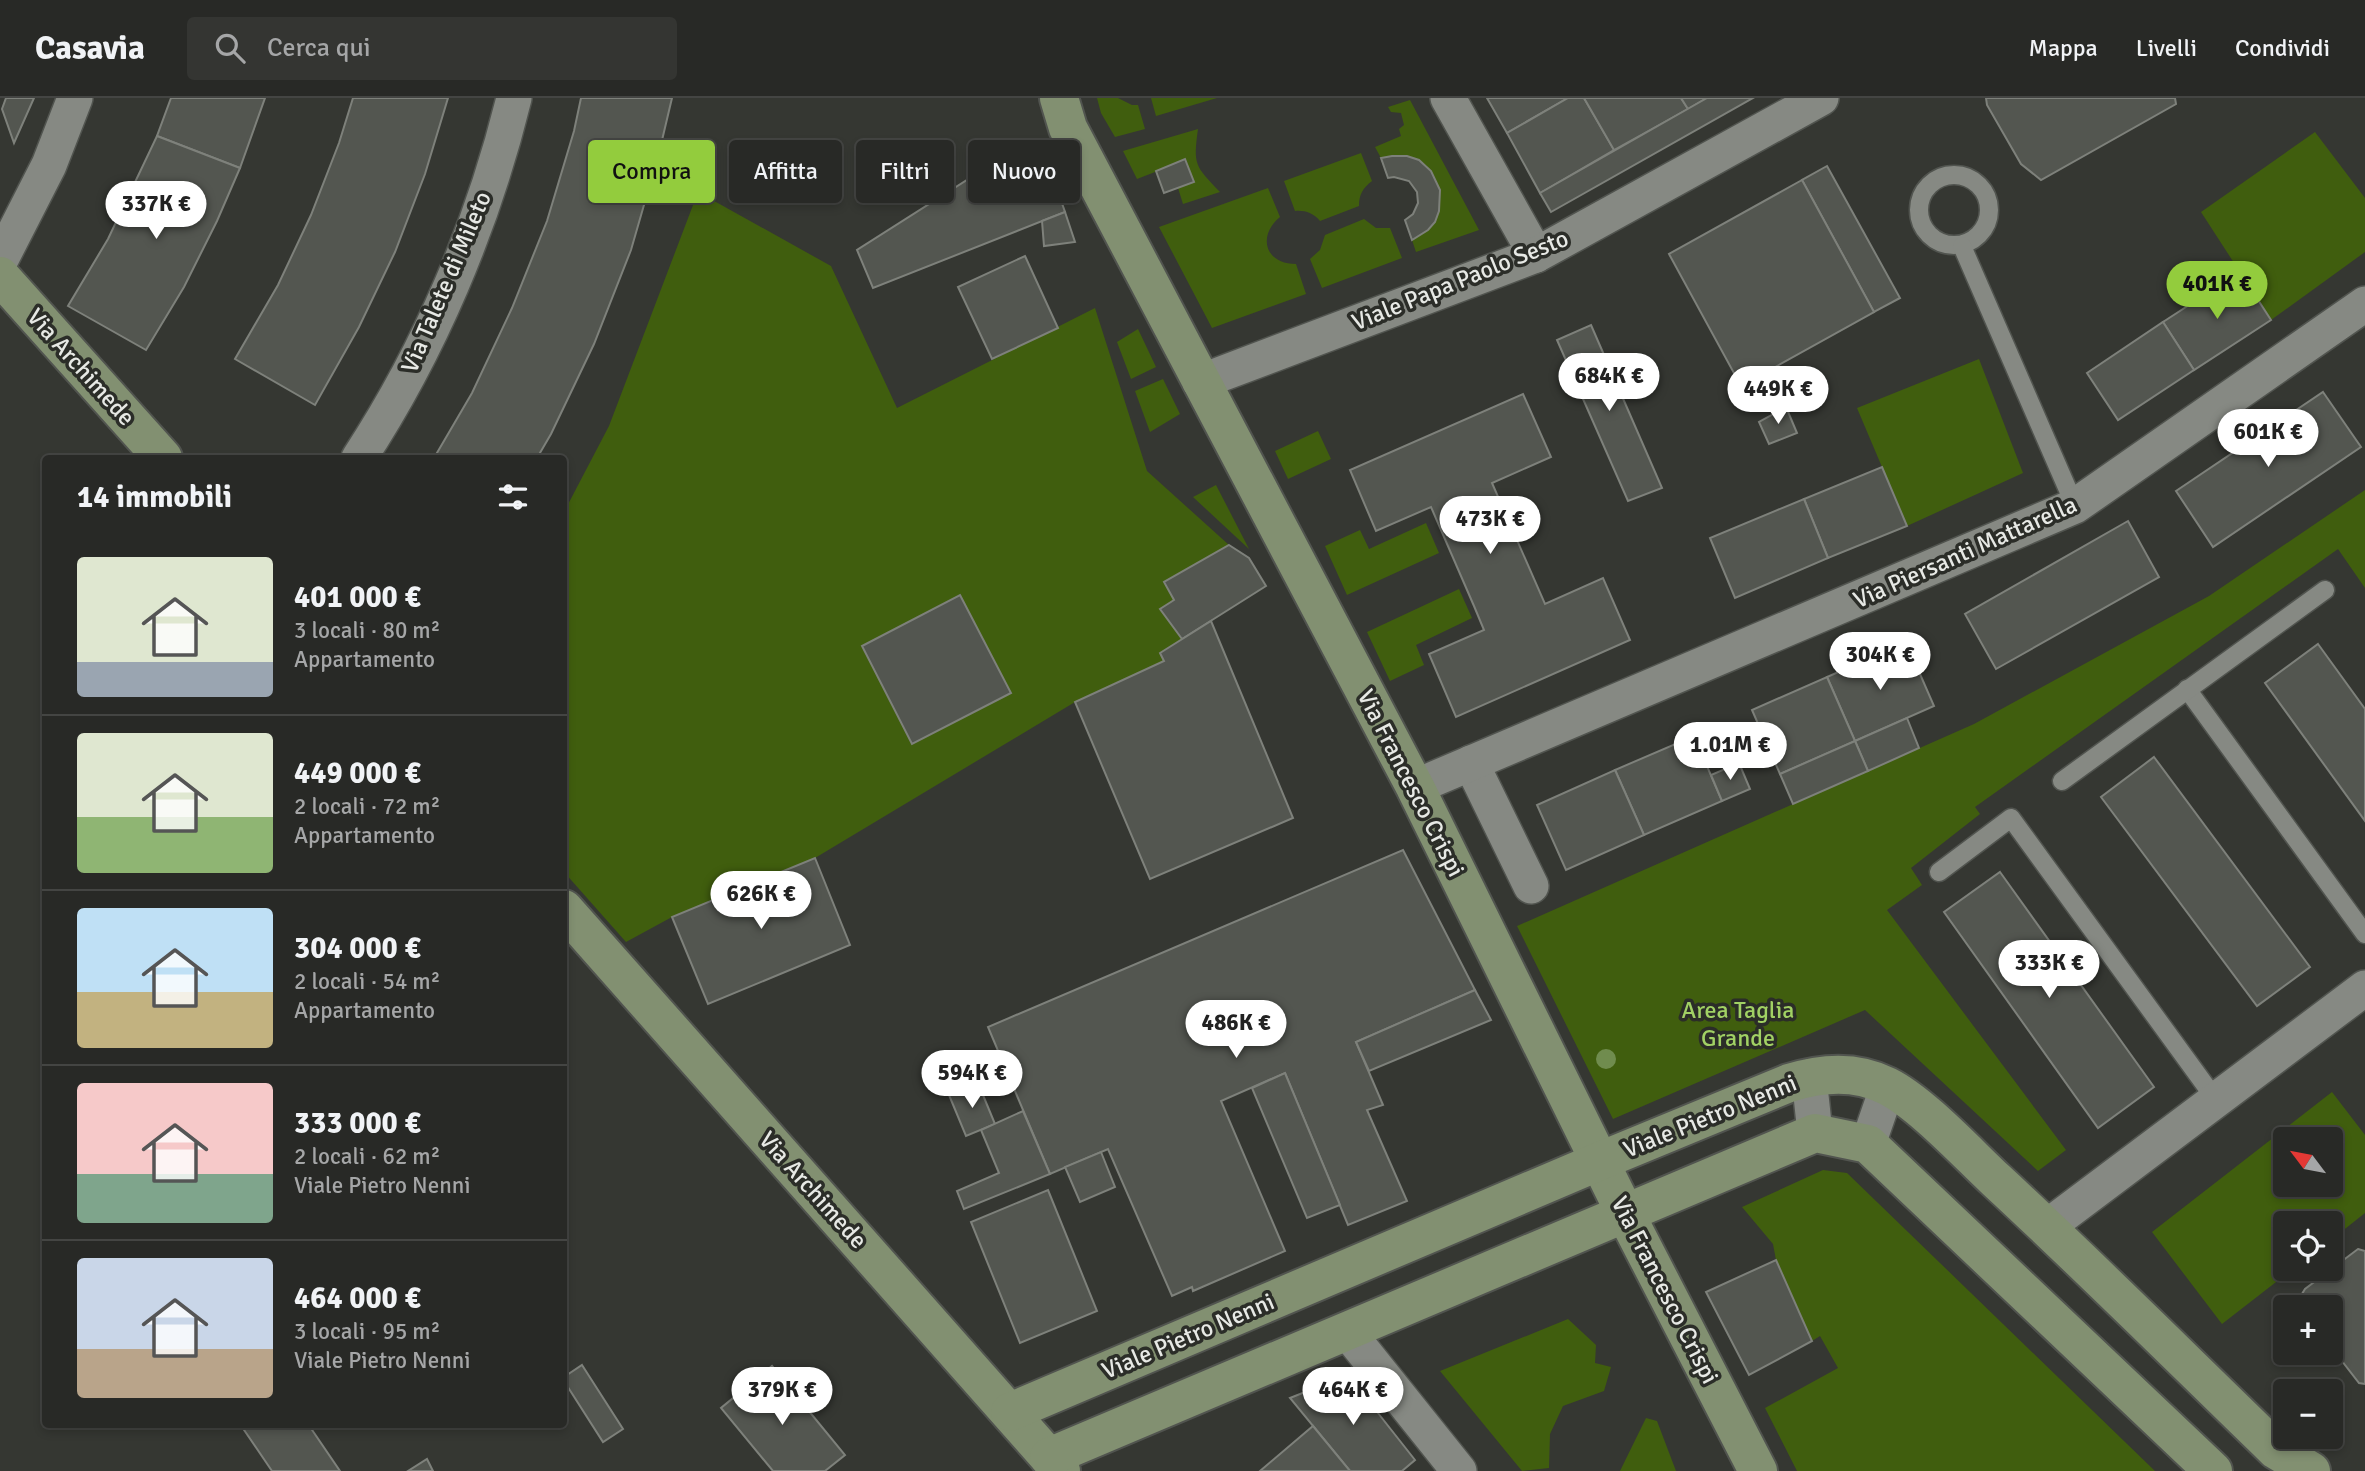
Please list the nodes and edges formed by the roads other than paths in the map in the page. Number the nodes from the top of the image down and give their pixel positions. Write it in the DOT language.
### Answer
graph roads {
  1 [pos="75,98"];
  2 [pos="514,98"];
  3 [pos="1059,98"];
  4 [pos="1448,98"];
  5 [pos="1821,98"];
  6 [pos="1962,246"];
  7 [pos="1536,255"];
  8 [pos="0,261"];
  9 [pos="0,276"];
  10 [pos="2365,303"];
  11 [pos="1200,382"];
  12 [pos="160,455"];
  13 [pos="361,455"];
  14 [pos="2075,506"];
  15 [pos="2325,590"];
  16 [pos="2187,689"];
  17 [pos="1471,763"];
  18 [pos="2062,781"];
  19 [pos="1415,787"];
  20 [pos="1939,872"];
  21 [pos="1531,886"];
  22 [pos="567,912"];
  23 [pos="2365,934"];
  24 [pos="2365,988"];
  25 [pos="1809,1077"];
  26 [pos="1888,1086"];
  27 [pos="2216,1100"];
  28 [pos="1815,1133"];
  29 [pos="1868,1144"];
  30 [pos="1600,1161"];
  31 [pos="1625,1213"];
  32 [pos="2047,1227"];
  33 [pos="1347,1331"];
  34 [pos="1010,1412"];
  35 [pos="1055,1464"];
  36 [pos="1459,1471"];
  37 [pos="1758,1471"];
  38 [pos="2213,1471"];
  39 [pos="2308,1471"];
  1 -- 8 [label="street"];
  2 -- 13 [label="street, Via Talete di Mileto"];
  3 -- 11 [label="street, Via Francesco Crispi"];
  4 -- 7 [label="street"];
  5 -- 7 [label="street, Viale Papa Paolo Sesto"];
  6 -- 6 [label="lane"];
  6 -- 14 [label="lane"];
  7 -- 11 [label="street, Viale Papa Paolo Sesto"];
  9 -- 12 [label="street, Via Archimede"];
  10 -- 14 [label="street, Via Piersanti Mattarella"];
  11 -- 19 [label="street, Via Francesco Crispi"];
  14 -- 17 [label="street, Via Piersanti Mattarella"];
  15 -- 16 [label="lane"];
  16 -- 18 [label="lane"];
  16 -- 23 [label="lane"];
  17 -- 19 [label="street, Via Piersanti Mattarella"];
  17 -- 21 [label="street"];
  19 -- 30 [label="street, Via Francesco Crispi"];
  20 -- 27 [label="lane"];
  22 -- 34 [label="street, Via Archimede"];
  24 -- 27 [label="street"];
  25 -- 26 [label="street, Viale Pietro Nenni"];
  25 -- 28 [label="street"];
  25 -- 30 [label="street, Viale Pietro Nenni"];
  26 -- 29 [label="street"];
  26 -- 32 [label="street, Viale Pietro Nenni"];
  27 -- 32 [label="street"];
  28 -- 29 [label="street"];
  28 -- 31 [label="street"];
  29 -- 38 [label="street"];
  30 -- 31 [label="street, Via Francesco Crispi"];
  30 -- 34 [label="street, Viale Pietro Nenni"];
  31 -- 33 [label="street"];
  31 -- 37 [label="street, Via Francesco Crispi"];
  32 -- 39 [label="street, Viale Pietro Nenni"];
  33 -- 35 [label="street"];
  33 -- 36 [label="street"];
  34 -- 35 [label="street, Via Archimede"];
}
